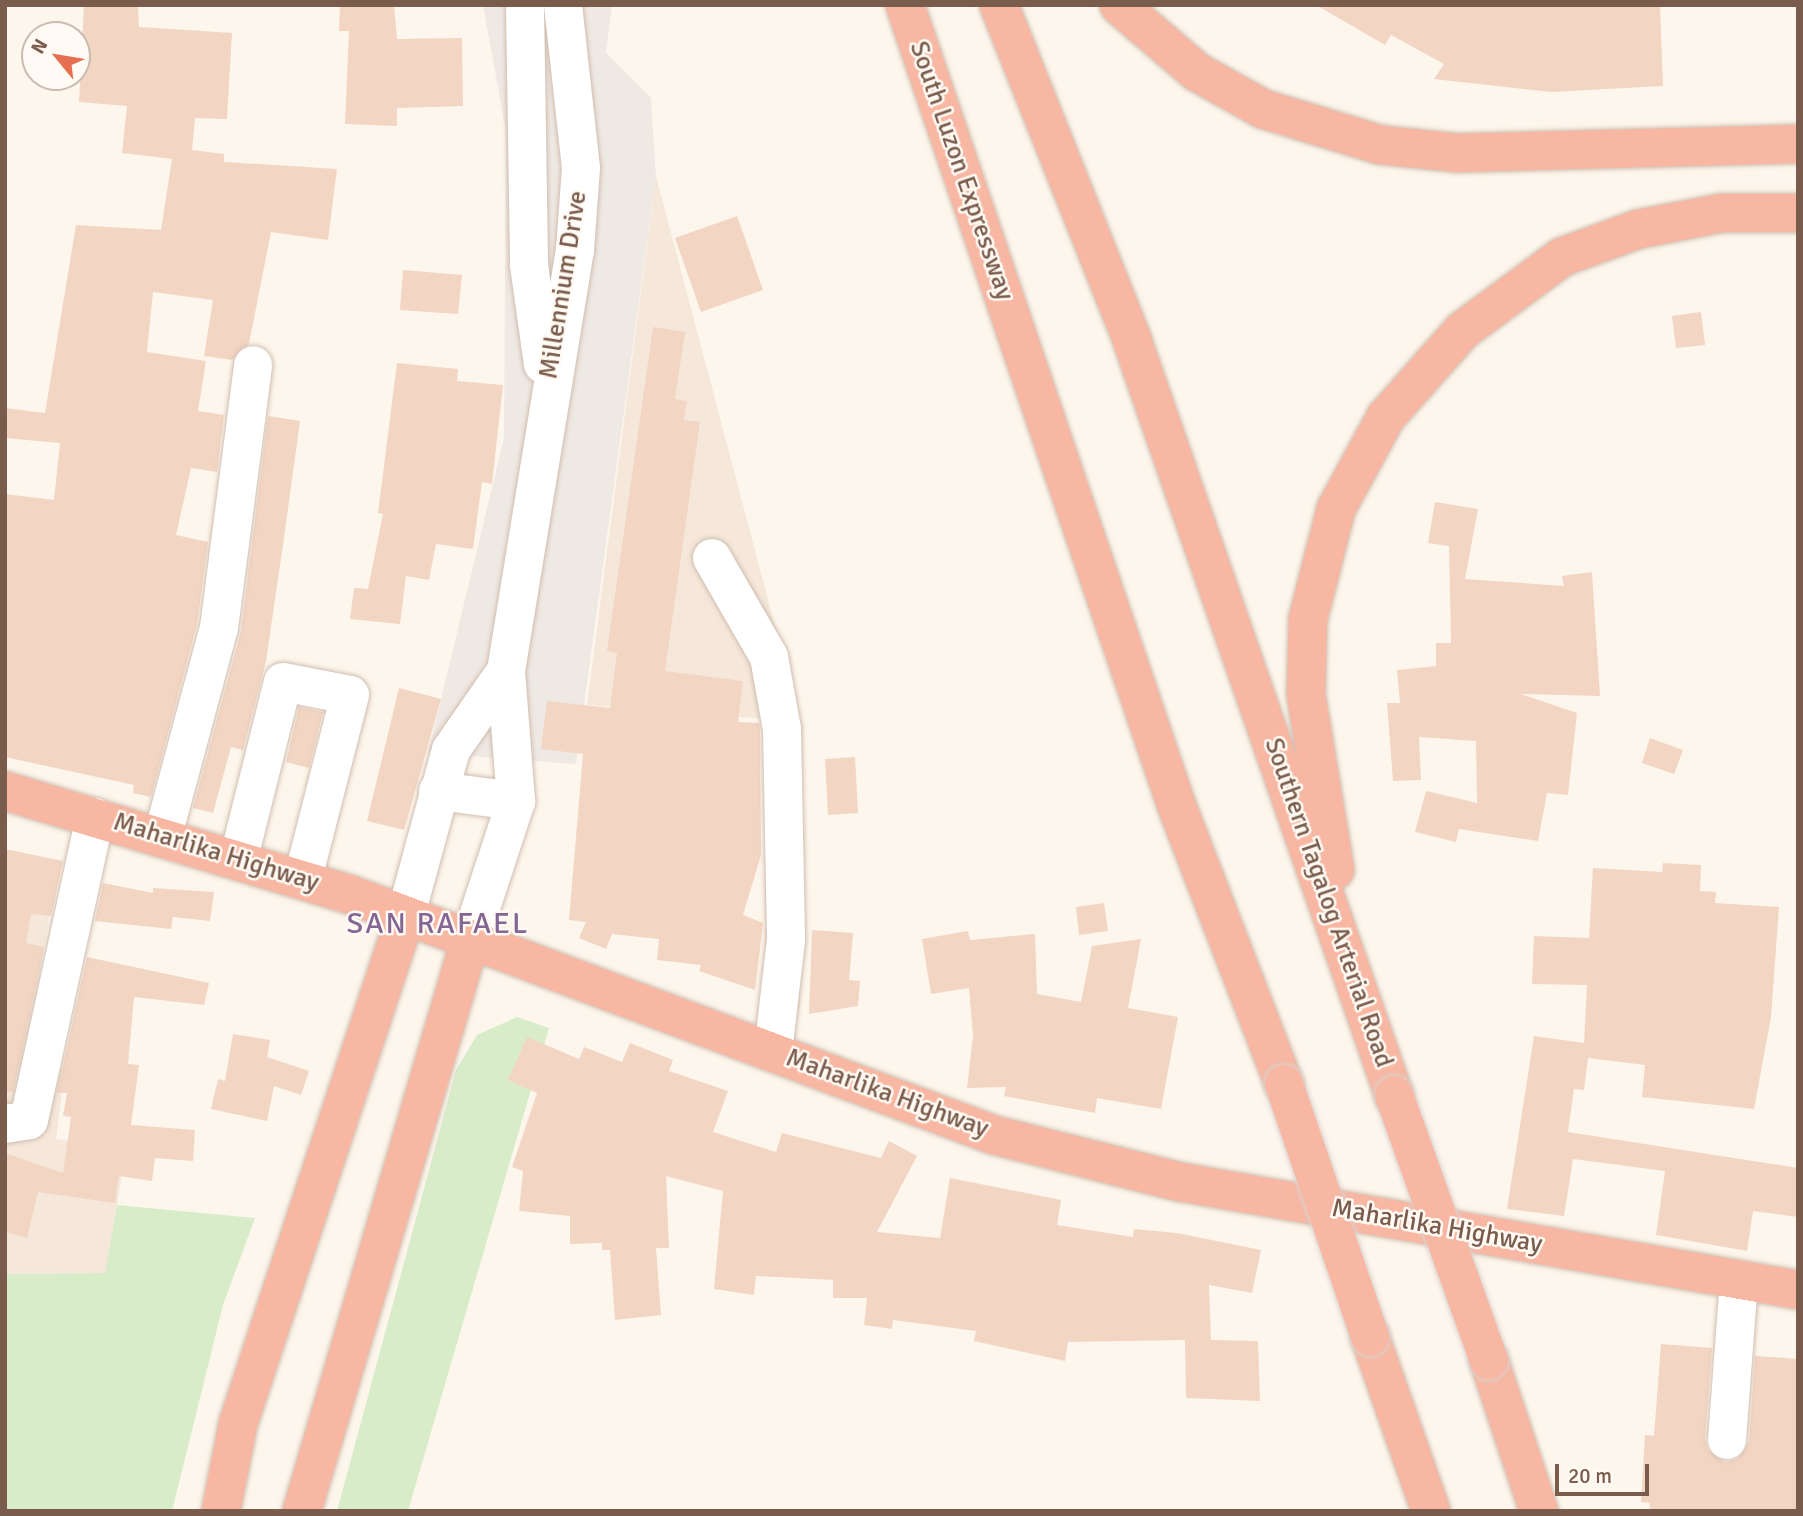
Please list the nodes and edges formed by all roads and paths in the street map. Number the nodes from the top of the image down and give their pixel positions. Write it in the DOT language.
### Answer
graph roads {
  1 [pos="525,5"];
  2 [pos="563,5"];
  3 [pos="905,5"];
  4 [pos="999,5"];
  5 [pos="1119,5"];
  6 [pos="1798,144"];
  7 [pos="1798,213"];
  8 [pos="253,365"];
  9 [pos="547,398"];
  10 [pos="712,558"];
  11 [pos="506,671"];
  12 [pos="5,791"];
  13 [pos="438,791"];
  14 [pos="516,801"];
  15 [pos="95,817"];
  16 [pos="163,835"];
  17 [pos="239,857"];
  18 [pos="303,878"];
  19 [pos="405,918"];
  20 [pos="470,941"];
  21 [pos="1352,976"];
  22 [pos="773,1052"];
  23 [pos="5,1124"];
  24 [pos="1739,1280"];
  25 [pos="1798,1290"];
  26 [pos="1727,1440"];
  27 [pos="1413,1460"];
  28 [pos="221,1511"];
  29 [pos="302,1511"];
  30 [pos="1422,1511"];
  31 [pos="1430,1511"];
  32 [pos="1539,1511"];
  1 -- 9 [label="street, Millennium Drive"];
  2 -- 9 [label="street, Millennium Drive"];
  3 -- 27 [label="highway, South Luzon Expressway, bridge"];
  4 -- 21 [label="highway, Southern Tagalog Arterial Road"];
  5 -- 6 [label="highway"];
  7 -- 21 [label="highway"];
  8 -- 16 [label="street"];
  9 -- 11 [label="street, Millennium Drive"];
  10 -- 22 [label="street"];
  11 -- 13 [label="street, Millennium Drive"];
  11 -- 14 [label="street, Millennium Drive"];
  12 -- 15 [label="highway, Maharlika Highway"];
  13 -- 14 [label="street"];
  13 -- 19 [label="street, Millennium Drive"];
  14 -- 20 [label="street, Millennium Drive"];
  15 -- 16 [label="highway, Maharlika Highway"];
  15 -- 23 [label="street"];
  16 -- 17 [label="highway, Maharlika Highway"];
  17 -- 18 [label="highway, Maharlika Highway"];
  17 -- 18 [label="street"];
  18 -- 19 [label="highway, Maharlika Highway"];
  19 -- 20 [label="highway, Maharlika Highway"];
  19 -- 28 [label="highway"];
  20 -- 22 [label="highway, Maharlika Highway"];
  20 -- 29 [label="highway"];
  21 -- 32 [label="highway, Southern Tagalog Arterial Road, bridge"];
  22 -- 24 [label="highway, Maharlika Highway"];
  24 -- 25 [label="highway, Maharlika Highway"];
  24 -- 26 [label="street"];
  27 -- 30 [label="highway"];
  27 -- 31 [label="highway"];
}
